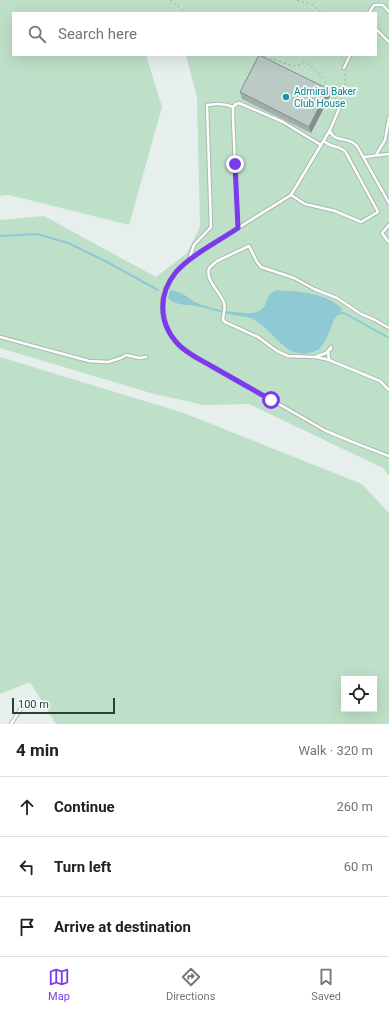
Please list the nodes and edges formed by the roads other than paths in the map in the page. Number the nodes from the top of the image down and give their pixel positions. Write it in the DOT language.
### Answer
graph roads {
  1 [pos="370,12"];
  2 [pos="389,12"];
  3 [pos="377,30"];
  4 [pos="389,42"];
  5 [pos="350,56"];
  6 [pos="344,68"];
  7 [pos="233,107"];
  8 [pos="339,109"];
  9 [pos="389,118"];
  10 [pos="330,130"];
  11 [pos="324,141"];
  12 [pos="321,146"];
  13 [pos="389,154"];
  14 [pos="376,155"];
  15 [pos="364,157"];
  16 [pos="291,195"];
  17 [pos="389,203"];
  18 [pos="389,225"];
  19 [pos="238,228"];
  20 [pos="389,242"];
  21 [pos="189,260"];
  22 [pos="389,328"];
  23 [pos="0,337"];
  24 [pos="146,357"];
  25 [pos="315,357"];
  26 [pos="329,360"];
  27 [pos="389,390"];
  28 [pos="389,456"];
  29 [pos="22,707"];
  30 [pos="11,724"];
  1 -- 2 [label="lane"];
  3 -- 4 [label="lane"];
  5 -- 6 [label="lane"];
  7 -- 12 [label="lane"];
  7 -- 19 [label="lane"];
  7 -- 21 [label="lane"];
  8 -- 10 [label="lane"];
  9 -- 14 [label="lane"];
  10 -- 11 [label="lane"];
  10 -- 15 [label="lane"];
  11 -- 12 [label="lane"];
  11 -- 16 [label="lane"];
  12 -- 16 [label="lane"];
  13 -- 14 [label="lane"];
  14 -- 15 [label="lane"];
  15 -- 17 [label="lane"];
  16 -- 19 [label="lane"];
  18 -- 20 [label="lane"];
  19 -- 21 [label="lane"];
  21 -- 28 [label="lane"];
  22 -- 25 [label="lane"];
  23 -- 24 [label="lane"];
  25 -- 26 [label="lane"];
  25 -- 26 [label="lane"];
  26 -- 27 [label="lane"];
  29 -- 30 [label="lane"];
}
